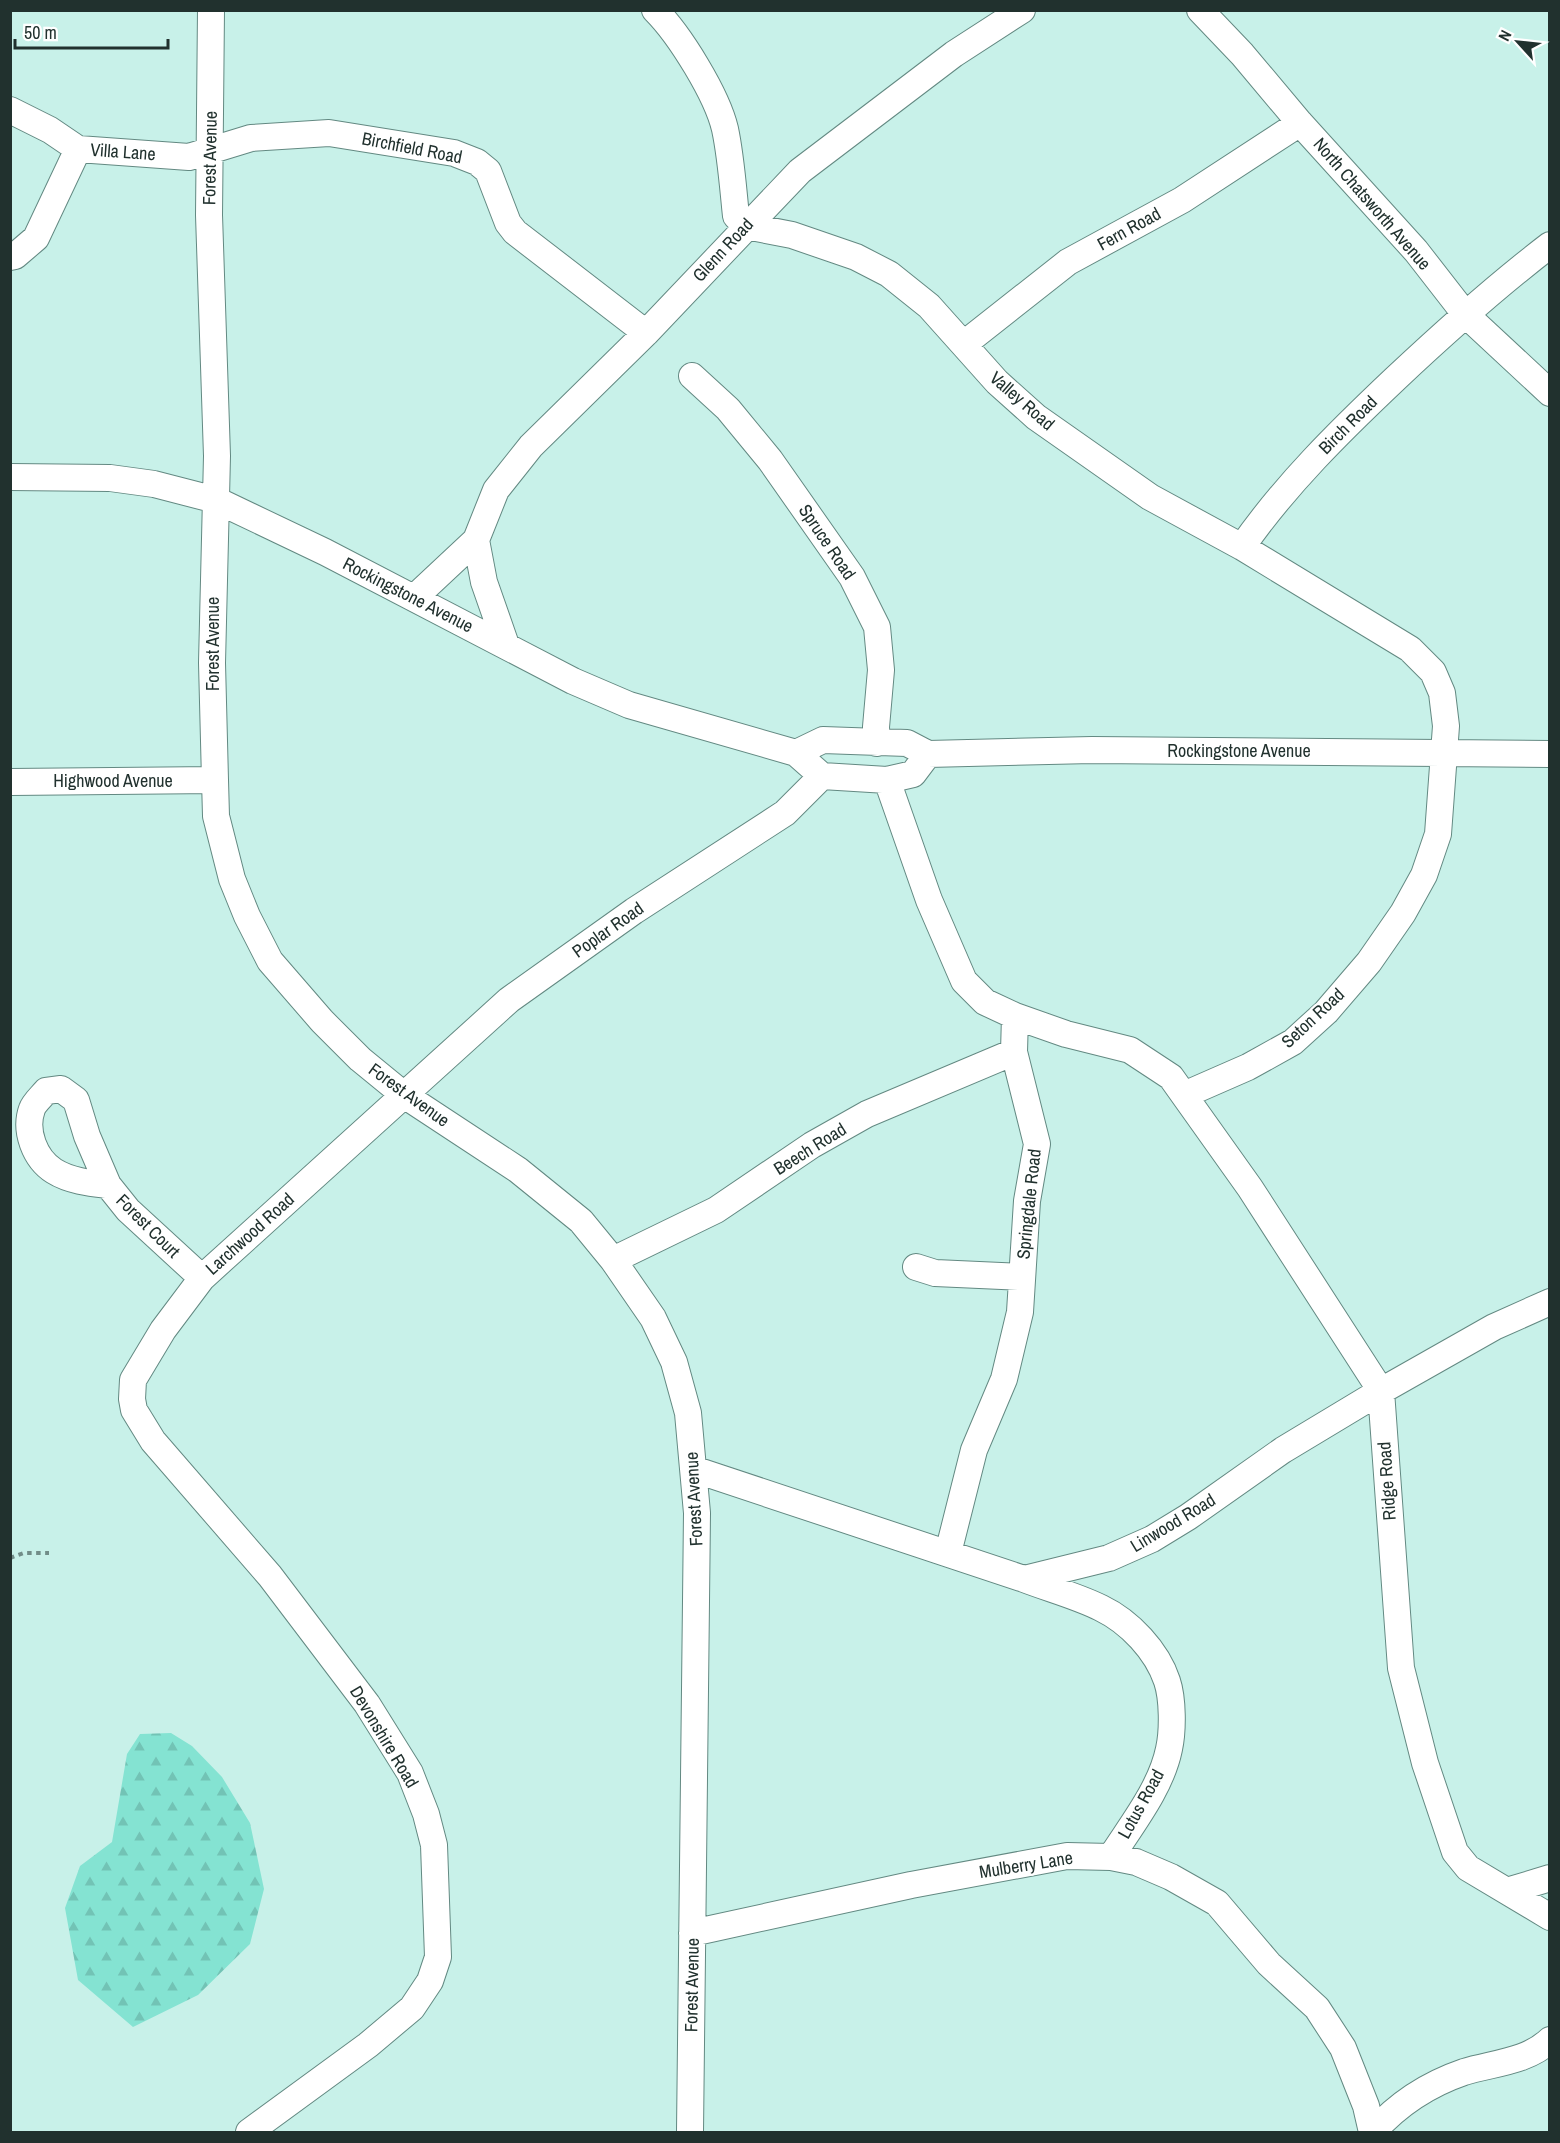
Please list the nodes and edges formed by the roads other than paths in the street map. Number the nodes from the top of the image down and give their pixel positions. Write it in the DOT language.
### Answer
graph roads {
  1 [pos="211,10"];
  2 [pos="655,10"];
  3 [pos="1022,10"];
  4 [pos="1200,10"];
  5 [pos="10,110"];
  6 [pos="1300,123"];
  7 [pos="78,149"];
  8 [pos="210,151"];
  9 [pos="746,226"];
  10 [pos="1550,245"];
  11 [pos="10,257"];
  12 [pos="1465,314"];
  13 [pos="646,333"];
  14 [pos="964,344"];
  15 [pos="692,376"];
  16 [pos="1550,393"];
  17 [pos="10,477"];
  18 [pos="216,500"];
  19 [pos="476,540"];
  20 [pos="1242,547"];
  21 [pos="414,598"];
  22 [pos="506,645"];
  23 [pos="877,743"];
  24 [pos="796,753"];
  25 [pos="1445,753"];
  26 [pos="928,754"];
  27 [pos="1550,754"];
  28 [pos="822,776"];
  29 [pos="215,780"];
  30 [pos="887,780"];
  31 [pos="10,782"];
  32 [pos="1015,1016"];
  33 [pos="1014,1052"];
  34 [pos="404,1095"];
  35 [pos="1184,1095"];
  36 [pos="108,1185"];
  37 [pos="613,1260"];
  38 [pos="916,1267"];
  39 [pos="1022,1277"];
  40 [pos="202,1278"];
  41 [pos="1550,1302"];
  42 [pos="1381,1391"];
  43 [pos="132,1399"];
  44 [pos="693,1469"];
  45 [pos="948,1553"];
  46 [pos="1024,1580"];
  47 [pos="1111,1857"];
  48 [pos="1550,1878"];
  49 [pos="1507,1891"];
  50 [pos="1550,1917"];
  51 [pos="692,1934"];
  52 [pos="1549,2042"];
  53 [pos="249,2133"];
  54 [pos="690,2133"];
  55 [pos="1372,2133"];
  1 -- 8 [label="street, Forest Avenue"];
  2 -- 9 [label="street"];
  3 -- 9 [label="street, Glenn Road"];
  4 -- 6 [label="street, North Chatsworth Avenue"];
  5 -- 7 [label="street, Villa Lane"];
  6 -- 12 [label="street, North Chatsworth Avenue"];
  6 -- 14 [label="street, Fern Road"];
  7 -- 8 [label="street, Villa Lane"];
  7 -- 11 [label="street"];
  8 -- 13 [label="street, Birchfield Road"];
  8 -- 18 [label="street, Forest Avenue"];
  9 -- 13 [label="street, Glenn Road"];
  9 -- 14 [label="street, Valley Road"];
  10 -- 12 [label="street, Birch Road"];
  12 -- 16 [label="street, North Chatsworth Avenue"];
  12 -- 20 [label="street, Birch Road"];
  13 -- 19 [label="street, Glenn Road"];
  14 -- 20 [label="street, Valley Road"];
  15 -- 23 [label="street, Spruce Road"];
  17 -- 18 [label="street, Rockingstone Avenue"];
  18 -- 21 [label="street, Rockingstone Avenue"];
  18 -- 29 [label="street, Forest Avenue"];
  19 -- 21 [label="street, Glenn Road"];
  19 -- 22 [label="street"];
  20 -- 25 [label="street, Valley Road"];
  21 -- 22 [label="street, Rockingstone Avenue"];
  22 -- 24 [label="street, Rockingstone Avenue"];
  23 -- 24 [label="street, Rockingstone Avenue"];
  23 -- 26 [label="street, Rockingstone Avenue"];
  24 -- 28 [label="street, Rockingstone Avenue"];
  25 -- 26 [label="street, Rockingstone Avenue"];
  25 -- 27 [label="street, Rockingstone Avenue"];
  25 -- 35 [label="street, Seton Road"];
  26 -- 30 [label="street"];
  28 -- 30 [label="street"];
  28 -- 34 [label="street, Poplar Road"];
  29 -- 31 [label="street, Highwood Avenue"];
  29 -- 34 [label="street, Forest Avenue"];
  30 -- 32 [label="street"];
  32 -- 33 [label="street, Springdale Road"];
  32 -- 35 [label="street"];
  33 -- 37 [label="street, Beech Road"];
  33 -- 39 [label="street, Springdale Road"];
  34 -- 37 [label="street, Forest Avenue"];
  34 -- 40 [label="street, Larchwood Road"];
  35 -- 42 [label="street, Ridge Road"];
  36 -- 36 [label="street, Forest Court"];
  36 -- 40 [label="street, Forest Court"];
  37 -- 44 [label="street, Forest Avenue"];
  38 -- 39 [label="street"];
  39 -- 45 [label="street, Springdale Road"];
  40 -- 43 [label="street, Larchwood Road"];
  41 -- 42 [label="street, Linwood Road"];
  42 -- 46 [label="street, Linwood Road"];
  42 -- 49 [label="street, Ridge Road"];
  43 -- 53 [label="street, Devonshire Road"];
  44 -- 45 [label="street"];
  44 -- 51 [label="street, Forest Avenue"];
  45 -- 46 [label="street"];
  46 -- 47 [label="street, Lotus Road"];
  47 -- 51 [label="street, Mulberry Lane"];
  47 -- 55 [label="street, Mulberry Lane"];
  48 -- 49 [label="street"];
  49 -- 50 [label="street, Ridge Road"];
  51 -- 54 [label="street, Forest Avenue"];
  52 -- 55 [label="street"];
}
